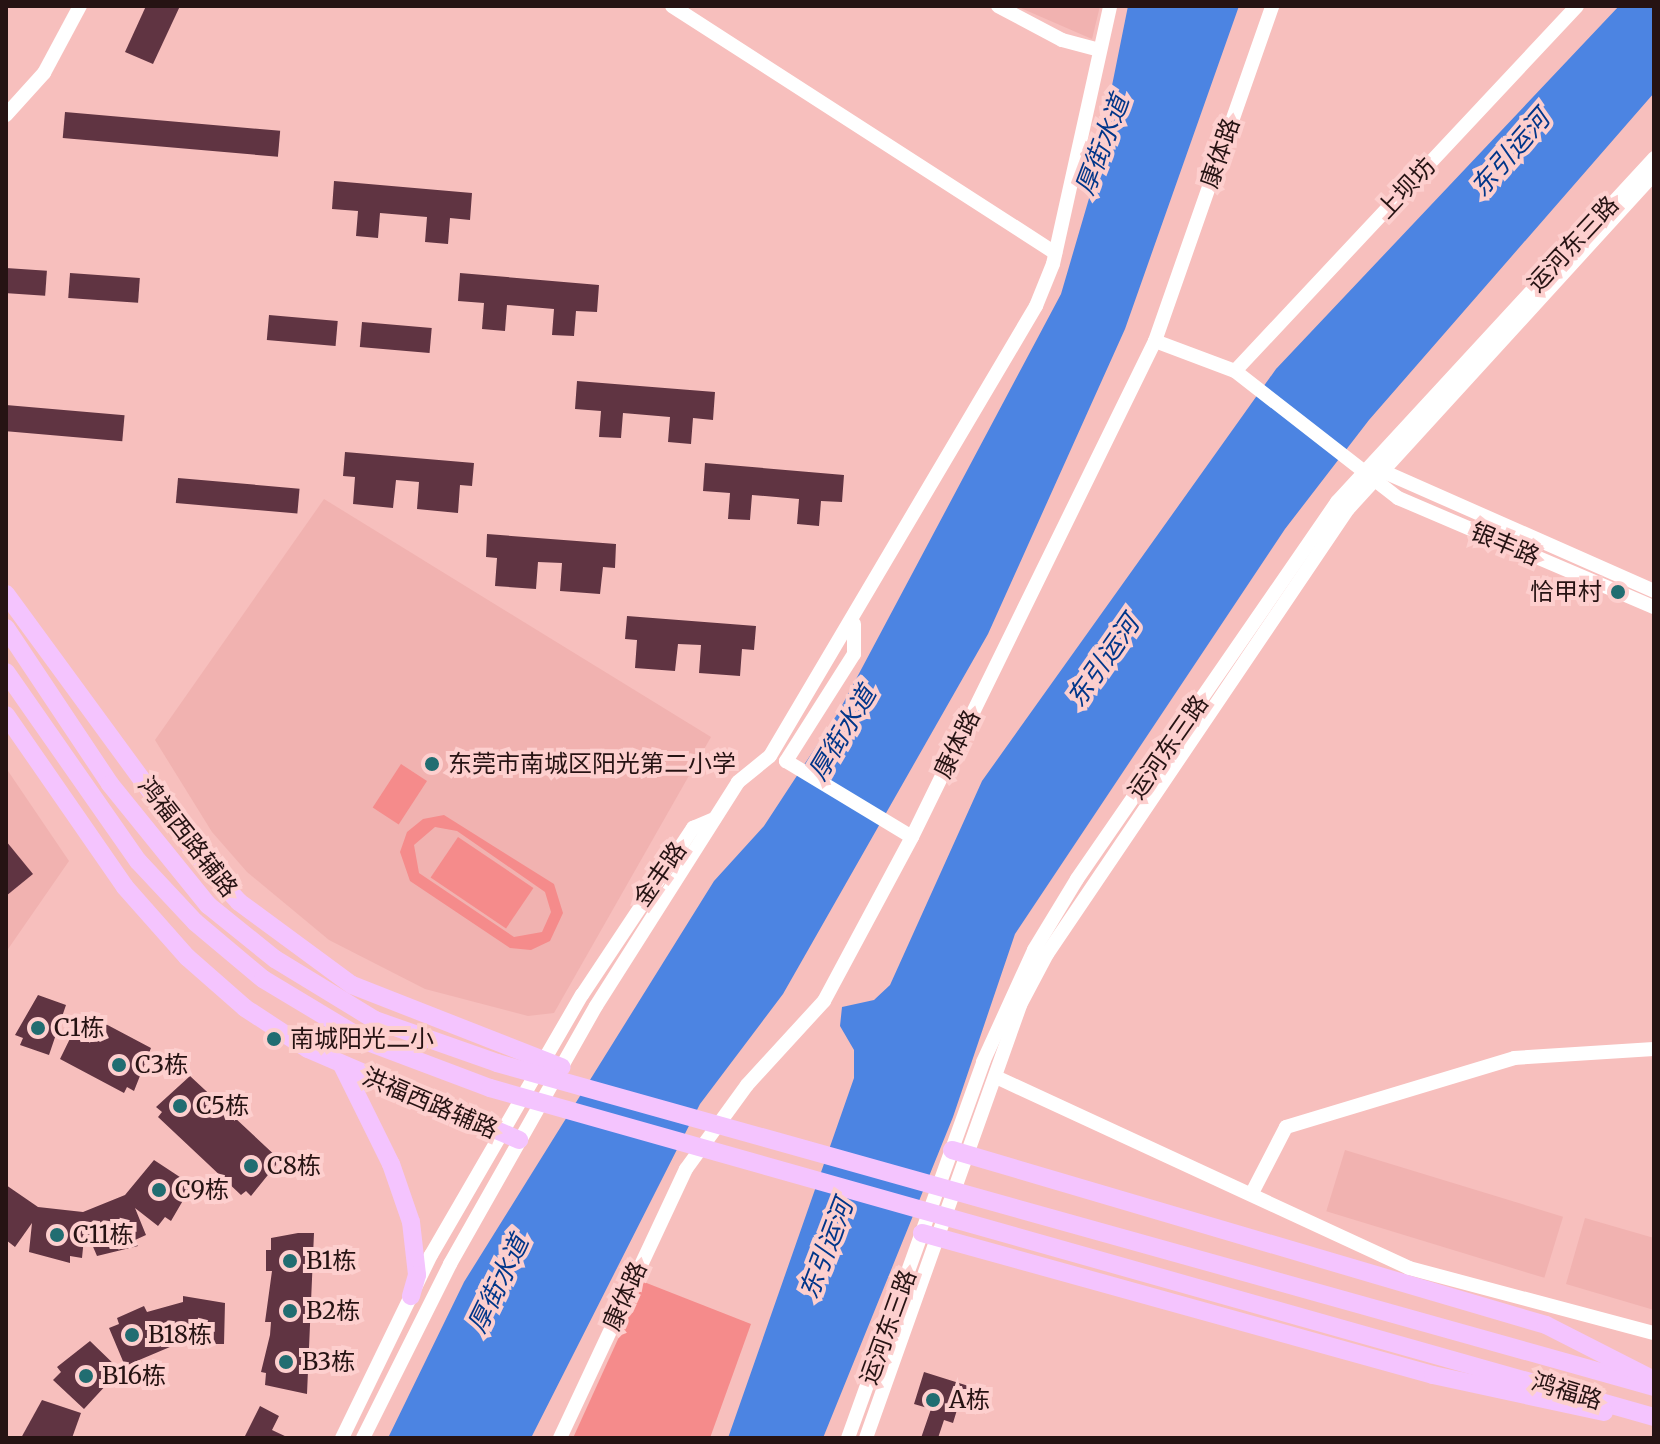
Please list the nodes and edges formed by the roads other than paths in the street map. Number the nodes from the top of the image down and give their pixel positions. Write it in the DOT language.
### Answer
graph roads {
  1 [pos="80,6"];
  2 [pos="672,6"];
  3 [pos="999,6"];
  4 [pos="1110,6"];
  5 [pos="1272,6"];
  6 [pos="1577,6"];
  7 [pos="1099,50"];
  8 [pos="8,113"];
  9 [pos="1652,167"];
  10 [pos="1055,253"];
  11 [pos="1155,341"];
  12 [pos="1235,371"];
  13 [pos="1371,474"];
  14 [pos="1654,591"];
  15 [pos="6,594"];
  16 [pos="1654,607"];
  17 [pos="854,622"];
  18 [pos="6,628"];
  19 [pos="6,672"];
  20 [pos="6,715"];
  21 [pos="912,837"];
  22 [pos="1654,1049"];
  23 [pos="552,1064"];
  24 [pos="342,1065"];
  25 [pos="996,1077"];
  26 [pos="510,1136"];
  27 [pos="959,1153"];
  28 [pos="1252,1193"];
  29 [pos="930,1235"];
  30 [pos="411,1296"];
  31 [pos="1654,1333"];
  32 [pos="1654,1381"];
  33 [pos="1654,1387"];
  34 [pos="1654,1418"];
  35 [pos="342,1438"];
  36 [pos="363,1438"];
  37 [pos="560,1438"];
  38 [pos="848,1438"];
  39 [pos="866,1438"];
  1 -- 8 [label="street"];
  2 -- 10 [label="street"];
  3 -- 7 [label="street"];
  4 -- 7 [label="street, 金丰路"];
  5 -- 11 [label="street, 康体路"];
  6 -- 12 [label="street, 上坝坊"];
  7 -- 10 [label="street, 金丰路"];
  9 -- 13 [label="street, 运河东三路"];
  10 -- 17 [label="street, 金丰路"];
  11 -- 12 [label="street"];
  11 -- 21 [label="street, 康体路"];
  12 -- 13 [label="street"];
  13 -- 14 [label="street, 银丰路"];
  13 -- 16 [label="street, 银丰路"];
  13 -- 25 [label="street, 运河东三路"];
  13 -- 27 [label="street, 运河东三路"];
  15 -- 23 [label="main road, 鸿福西路辅路"];
  17 -- 21 [label="street"];
  17 -- 23 [label="street, 金丰路"];
  18 -- 33 [label="main road, 鸿福路"];
  19 -- 34 [label="main road, 鸿福路"];
  20 -- 24 [label="main road"];
  21 -- 37 [label="street, 康体路"];
  22 -- 28 [label="street"];
  23 -- 26 [label="street, 金丰路"];
  24 -- 26 [label="main road, 洪福西路辅路"];
  24 -- 30 [label="main road"];
  25 -- 27 [label="street, 运河东三路"];
  25 -- 28 [label="street"];
  26 -- 30 [label="street, 金丰路"];
  26 -- 36 [label="street, 金丰路"];
  27 -- 29 [label="street, 运河东三路"];
  27 -- 32 [label="main road"];
  28 -- 31 [label="street"];
  29 -- 34 [label="main road"];
  29 -- 38 [label="street, 运河东三路"];
  29 -- 39 [label="street, 运河东三路"];
  30 -- 35 [label="street, 金丰路"];
}
